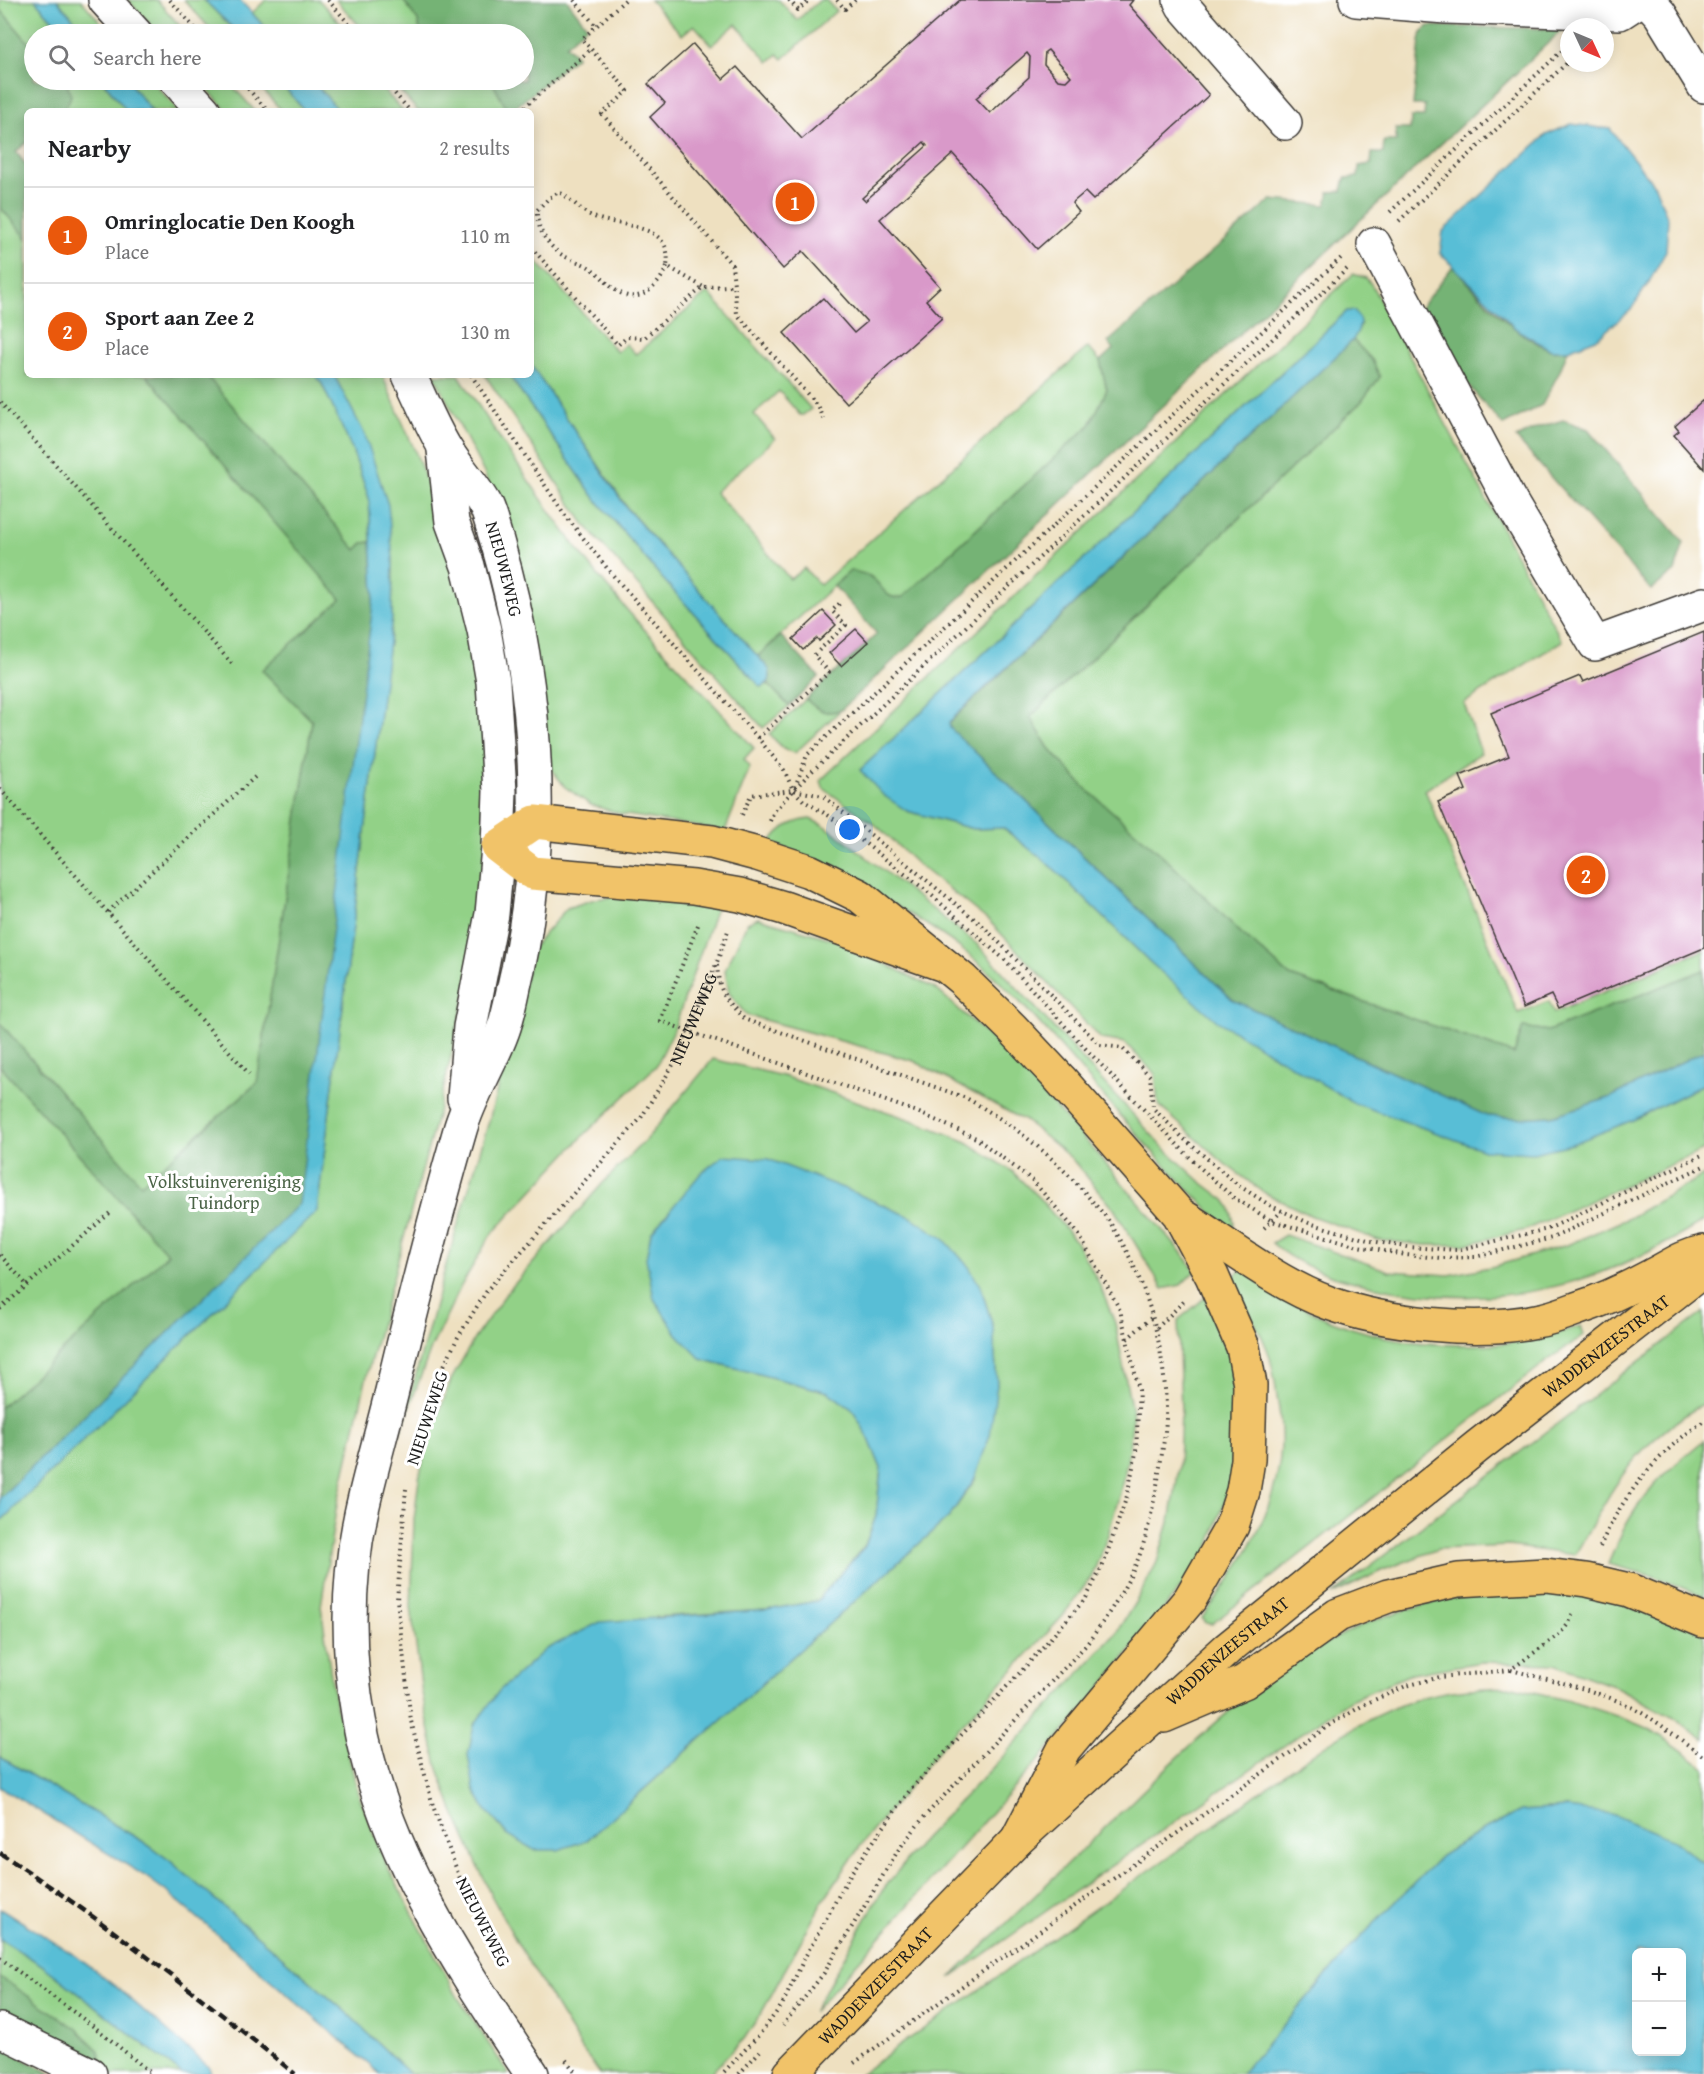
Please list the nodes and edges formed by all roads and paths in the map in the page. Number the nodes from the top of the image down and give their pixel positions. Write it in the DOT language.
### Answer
graph roads {
  1 [pos="105,0"];
  2 [pos="170,0"];
  3 [pos="328,0"];
  4 [pos="574,0"];
  5 [pos="625,0"];
  6 [pos="789,0"];
  7 [pos="809,0"];
  8 [pos="837,0"];
  9 [pos="855,0"];
  10 [pos="1180,0"];
  11 [pos="1356,0"];
  12 [pos="1640,0"];
  13 [pos="1647,0"];
  14 [pos="1446,3"];
  15 [pos="127,24"];
  16 [pos="192,24"];
  17 [pos="349,24"];
  18 [pos="596,26"];
  19 [pos="591,49"];
  20 [pos="1560,54"];
  21 [pos="1560,68"];
  22 [pos="1704,86"];
  23 [pos="185,90"];
  24 [pos="249,90"];
  25 [pos="392,90"];
  26 [pos="201,108"];
  27 [pos="265,108"];
  28 [pos="407,108"];
  29 [pos="523,108"];
  30 [pos="1285,123"];
  31 [pos="1379,230"];
  32 [pos="534,251"];
  33 [pos="1341,257"];
  34 [pos="667,266"];
  35 [pos="734,286"];
  36 [pos="703,287"];
  37 [pos="410,378"];
  38 [pos="473,378"];
  39 [pos="0,402"];
  40 [pos="823,419"];
  41 [pos="444,447"];
  42 [pos="840,603"];
  43 [pos="1704,604"];
  44 [pos="233,665"];
  45 [pos="758,738"];
  46 [pos="256,776"];
  47 [pos="0,789"];
  48 [pos="793,790"];
  49 [pos="535,822"];
  50 [pos="498,847"];
  51 [pos="744,850"];
  52 [pos="532,873"];
  53 [pos="726,893"];
  54 [pos="108,912"];
  55 [pos="717,962"];
  56 [pos="944,965"];
  57 [pos="688,1032"];
  58 [pos="249,1074"];
  59 [pos="462,1124"];
  60 [pos="1704,1154"];
  61 [pos="1704,1166"];
  62 [pos="112,1211"];
  63 [pos="1282,1211"];
  64 [pos="1179,1214"];
  65 [pos="1704,1252"];
  66 [pos="0,1255"];
  67 [pos="1704,1270"];
  68 [pos="27,1285"];
  69 [pos="0,1309"];
  70 [pos="1152,1317"];
  71 [pos="1127,1339"];
  72 [pos="423,1421"];
  73 [pos="407,1482"];
  74 [pos="1704,1622"];
  75 [pos="1140,1726"];
  76 [pos="1704,1757"];
  77 [pos="1017,1840"];
  78 [pos="487,1932"];
  79 [pos="0,1958"];
  80 [pos="0,2030"];
  81 [pos="777,2032"];
  82 [pos="761,2049"];
  83 [pos="562,2053"];
  84 [pos="848,2067"];
  85 [pos="90,2074"];
  86 [pos="152,2074"];
  87 [pos="532,2074"];
  88 [pos="577,2074"];
  89 [pos="722,2074"];
  90 [pos="738,2074"];
  91 [pos="790,2074"];
  1 -- 15 [label="street"];
  2 -- 16 [label="path"];
  3 -- 17 [label="path"];
  4 -- 18 [label="path"];
  5 -- 18 [label="path"];
  6 -- 7 [label="path"];
  8 -- 9 [label="path"];
  10 -- 30 [label="street"];
  11 -- 14 [label="street"];
  12 -- 14 [label="street"];
  13 -- 22 [label="street"];
  18 -- 19 [label="path"];
  19 -- 29 [label="path"];
  19 -- 35 [label="path"];
  20 -- 31 [label="path"];
  21 -- 31 [label="path"];
  23 -- 26 [label="street"];
  24 -- 27 [label="path"];
  25 -- 28 [label="path"];
  31 -- 43 [label="street"];
  31 -- 48 [label="path"];
  32 -- 36 [label="path"];
  33 -- 48 [label="path"];
  34 -- 34 [label="path"];
  34 -- 36 [label="path"];
  35 -- 36 [label="path"];
  35 -- 40 [label="path"];
  37 -- 41 [label="street, NIEUWEWEG"];
  38 -- 45 [label="path"];
  39 -- 44 [label="path"];
  41 -- 49 [label="street, NIEUWEWEG"];
  41 -- 50 [label="street, NIEUWEWEG"];
  42 -- 45 [label="path"];
  45 -- 48 [label="path"];
  46 -- 54 [label="path"];
  47 -- 54 [label="path"];
  48 -- 51 [label="path"];
  48 -- 51 [label="path"];
  48 -- 63 [label="path"];
  49 -- 50 [label="main road"];
  49 -- 51 [label="main road"];
  49 -- 52 [label="street, NIEUWEWEG"];
  50 -- 52 [label="main road"];
  50 -- 59 [label="street, NIEUWEWEG"];
  51 -- 56 [label="main road"];
  52 -- 53 [label="main road"];
  52 -- 59 [label="street, NIEUWEWEG"];
  53 -- 55 [label="path, NIEUWEWEG"];
  53 -- 56 [label="main road"];
  53 -- 57 [label="path"];
  54 -- 58 [label="path"];
  55 -- 57 [label="path, NIEUWEWEG"];
  55 -- 70 [label="path"];
  56 -- 64 [label="main road"];
  57 -- 71 [label="path"];
  57 -- 72 [label="path, NIEUWEWEG"];
  59 -- 87 [label="street, NIEUWEWEG"];
  60 -- 63 [label="path"];
  61 -- 63 [label="path"];
  62 -- 68 [label="path"];
  64 -- 65 [label="main road"];
  64 -- 77 [label="main road"];
  66 -- 68 [label="path"];
  67 -- 75 [label="main road, WADDENZEESTRAAT"];
  68 -- 69 [label="path"];
  70 -- 71 [label="path"];
  70 -- 81 [label="path"];
  71 -- 89 [label="path"];
  73 -- 78 [label="path, NIEUWEWEG"];
  74 -- 75 [label="main road"];
  75 -- 77 [label="main road, WADDENZEESTRAAT"];
  76 -- 84 [label="path, WADDENZEESTRAAT"];
  77 -- 91 [label="main road, WADDENZEESTRAAT"];
  79 -- 86 [label="path"];
  80 -- 85 [label="street"];
  82 -- 90 [label="path"];
  83 -- 88 [label="path"];
}
